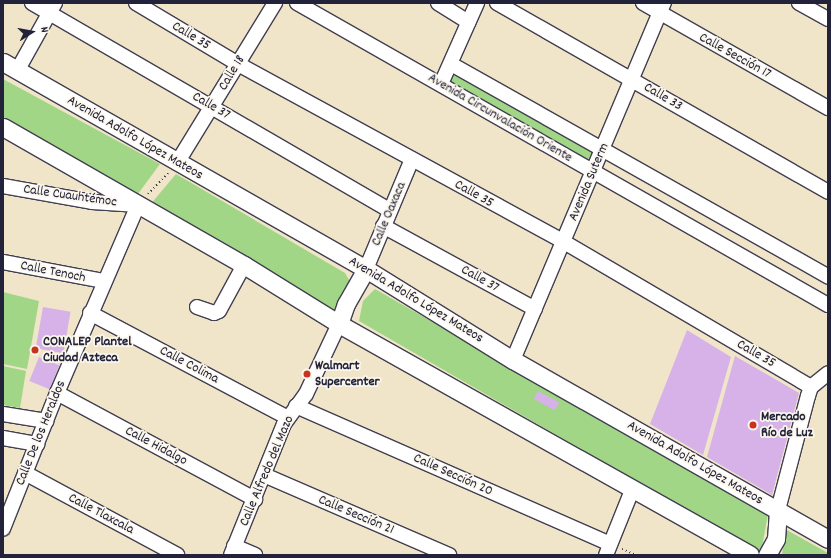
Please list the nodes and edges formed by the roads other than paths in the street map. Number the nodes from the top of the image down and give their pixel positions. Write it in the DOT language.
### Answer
graph roads {
  1 [pos="32,3"];
  2 [pos="136,3"];
  3 [pos="275,3"];
  4 [pos="297,3"];
  5 [pos="438,3"];
  6 [pos="477,3"];
  7 [pos="497,3"];
  8 [pos="643,3"];
  9 [pos="799,3"];
  10 [pos="52,8"];
  11 [pos="662,8"];
  12 [pos="828,20"];
  13 [pos="469,22"];
  14 [pos="238,64"];
  15 [pos="450,64"];
  16 [pos="10,66"];
  17 [pos="632,79"];
  18 [pos="441,84"];
  19 [pos="212,107"];
  20 [pos="828,108"];
  21 [pos="3,127"];
  22 [pos="602,151"];
  23 [pos="412,159"];
  24 [pos="178,163"];
  25 [pos="594,171"];
  26 [pos="3,186"];
  27 [pos="828,192"];
  28 [pos="138,205"];
  29 [pos="389,210"];
  30 [pos="383,226"];
  31 [pos="564,242"];
  32 [pos="3,262"];
  33 [pos="244,265"];
  34 [pos="366,269"];
  35 [pos="828,276"];
  36 [pos="104,282"];
  37 [pos="828,305"];
  38 [pos="197,307"];
  39 [pos="535,309"];
  40 [pos="90,313"];
  41 [pos="339,324"];
  42 [pos="513,360"];
  43 [pos="828,374"];
  44 [pos="812,387"];
  45 [pos="57,392"];
  46 [pos="292,412"];
  47 [pos="3,414"];
  48 [pos="46,421"];
  49 [pos="3,438"];
  50 [pos="37,444"];
  51 [pos="25,474"];
  52 [pos="264,475"];
  53 [pos="633,488"];
  54 [pos="255,499"];
  55 [pos="778,510"];
  56 [pos="4,522"];
  57 [pos="828,539"];
  58 [pos="608,550"];
  59 [pos="232,551"];
  60 [pos="177,555"];
  61 [pos="255,555"];
  62 [pos="449,555"];
  63 [pos="750,555"];
  64 [pos="767,555"];
  1 -- 10 [label="street, Calle 37"];
  2 -- 14 [label="street, Calle 35"];
  3 -- 14 [label="street, Calle 18"];
  4 -- 18 [label="street, Avenida Circunvalación Oriente"];
  5 -- 13 [label="street"];
  6 -- 13 [label="street"];
  7 -- 17 [label="street, Calle 33"];
  8 -- 11 [label="street, Calle Sección 17"];
  9 -- 12 [label="street"];
  10 -- 16 [label="street"];
  10 -- 19 [label="street, Calle 37"];
  11 -- 17 [label="street, Avenida Suterm"];
  11 -- 20 [label="street, Calle Sección 17"];
  13 -- 15 [label="street"];
  14 -- 19 [label="street, Calle 18"];
  14 -- 23 [label="street, Calle 35"];
  15 -- 18 [label="street"];
  15 -- 22 [label="street, Avenida Circunvalación Oriente"];
  16 -- 24 [label="main road, Avenida Adolfo López Mateos"];
  17 -- 22 [label="street, Avenida Suterm"];
  17 -- 27 [label="street, Calle 33"];
  18 -- 25 [label="street, Avenida Circunvalación Oriente"];
  19 -- 24 [label="street, Calle 18"];
  19 -- 29 [label="street, Calle 37"];
  21 -- 28 [label="main road"];
  22 -- 25 [label="street, Avenida Suterm"];
  22 -- 35 [label="street, Avenida Circunvalación Oriente"];
  23 -- 29 [label="street, Calle Oaxaca"];
  23 -- 31 [label="street, Calle 35"];
  24 -- 34 [label="main road, Avenida Adolfo López Mateos"];
  25 -- 31 [label="street, Avenida Suterm"];
  25 -- 37 [label="street, Avenida Circunvalación Oriente"];
  26 -- 28 [label="street, Calle Cuauhtémoc"];
  28 -- 33 [label="main road"];
  28 -- 36 [label="street, Calle De los Heraldos"];
  29 -- 30 [label="street, Calle Oaxaca"];
  30 -- 34 [label="street, Calle Oaxaca"];
  30 -- 39 [label="street, Calle 37"];
  31 -- 39 [label="street, Avenida Suterm"];
  31 -- 44 [label="street, Calle 35"];
  32 -- 36 [label="street, Calle Tenoch"];
  33 -- 38 [label="street"];
  33 -- 41 [label="main road"];
  34 -- 41 [label="main road"];
  34 -- 42 [label="main road, Avenida Adolfo López Mateos"];
  36 -- 40 [label="street, Calle De los Heraldos"];
  39 -- 42 [label="street, Avenida Suterm"];
  40 -- 45 [label="street, Calle De los Heraldos"];
  40 -- 46 [label="street, Calle Colima"];
  41 -- 46 [label="street, Calle Alfredo del Mazo"];
  41 -- 53 [label="main road"];
  42 -- 55 [label="main road, Avenida Adolfo López Mateos"];
  43 -- 44 [label="street"];
  44 -- 55 [label="street"];
  45 -- 48 [label="street, Calle De los Heraldos"];
  45 -- 54 [label="street, Calle Hidalgo"];
  46 -- 52 [label="street, Calle Alfredo del Mazo"];
  46 -- 58 [label="street, Calle Sección 20"];
  47 -- 48 [label="street"];
  48 -- 50 [label="street, Calle De los Heraldos"];
  49 -- 50 [label="street"];
  50 -- 51 [label="street, Calle De los Heraldos"];
  51 -- 56 [label="street, Calle De los Heraldos"];
  51 -- 60 [label="street, Calle Tlaxcala"];
  52 -- 54 [label="street, Calle Alfredo del Mazo"];
  52 -- 62 [label="street, Calle Sección 21"];
  53 -- 58 [label="street"];
  53 -- 63 [label="main road"];
  54 -- 59 [label="street, Calle Alfredo del Mazo"];
  55 -- 57 [label="main road, Avenida Adolfo López Mateos"];
  55 -- 64 [label="main road"];
  59 -- 61 [label="street"];
}
